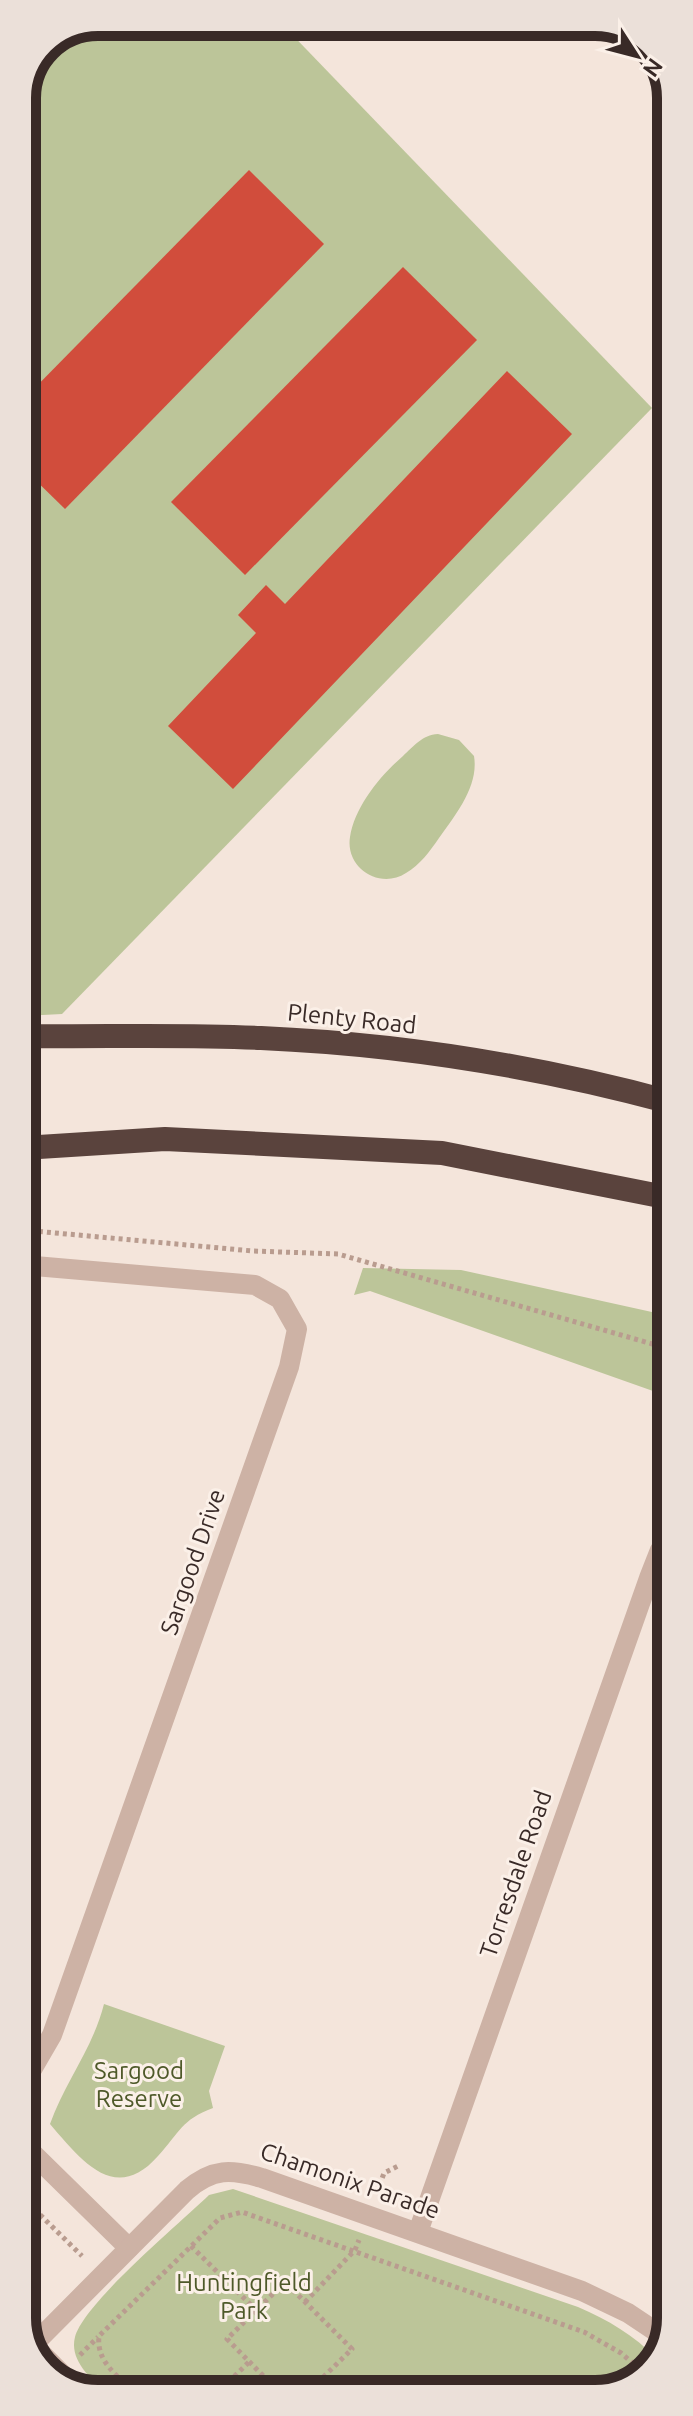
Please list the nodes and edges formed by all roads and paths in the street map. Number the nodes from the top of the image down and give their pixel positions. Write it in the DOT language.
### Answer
graph roads {
  1 [pos="36,1036"];
  2 [pos="657,1099"];
  3 [pos="36,1147"];
  4 [pos="657,1195"];
  5 [pos="36,1231"];
  6 [pos="36,1266"];
  7 [pos="657,1345"];
  8 [pos="657,1558"];
  9 [pos="36,2067"];
  10 [pos="36,2157"];
  11 [pos="36,2211"];
  12 [pos="418,2232"];
  13 [pos="64,2238"];
  14 [pos="191,2246"];
  15 [pos="129,2248"];
  16 [pos="256,2310"];
  17 [pos="655,2333"];
  18 [pos="40,2338"];
  19 [pos="249,2362"];
  20 [pos="635,2365"];
  21 [pos="323,2378"];
  22 [pos="122,2380"];
  23 [pos="230,2380"];
  24 [pos="267,2380"];
  1 -- 2 [label="highway, Plenty Road"];
  3 -- 4 [label="highway"];
  5 -- 7 [label="path"];
  6 -- 9 [label="street, Sargood Drive"];
  8 -- 12 [label="street, Torresdale Road"];
  10 -- 15 [label="street"];
  11 -- 13 [label="path"];
  12 -- 15 [label="street, Chamonix Parade"];
  12 -- 17 [label="street, Chamonix Parade"];
  14 -- 16 [label="path"];
  14 -- 20 [label="path"];
  14 -- 22 [label="path"];
  15 -- 18 [label="street, Chamonix Parade"];
  16 -- 19 [label="path"];
  16 -- 21 [label="path"];
  19 -- 23 [label="path"];
  19 -- 24 [label="path"];
}
